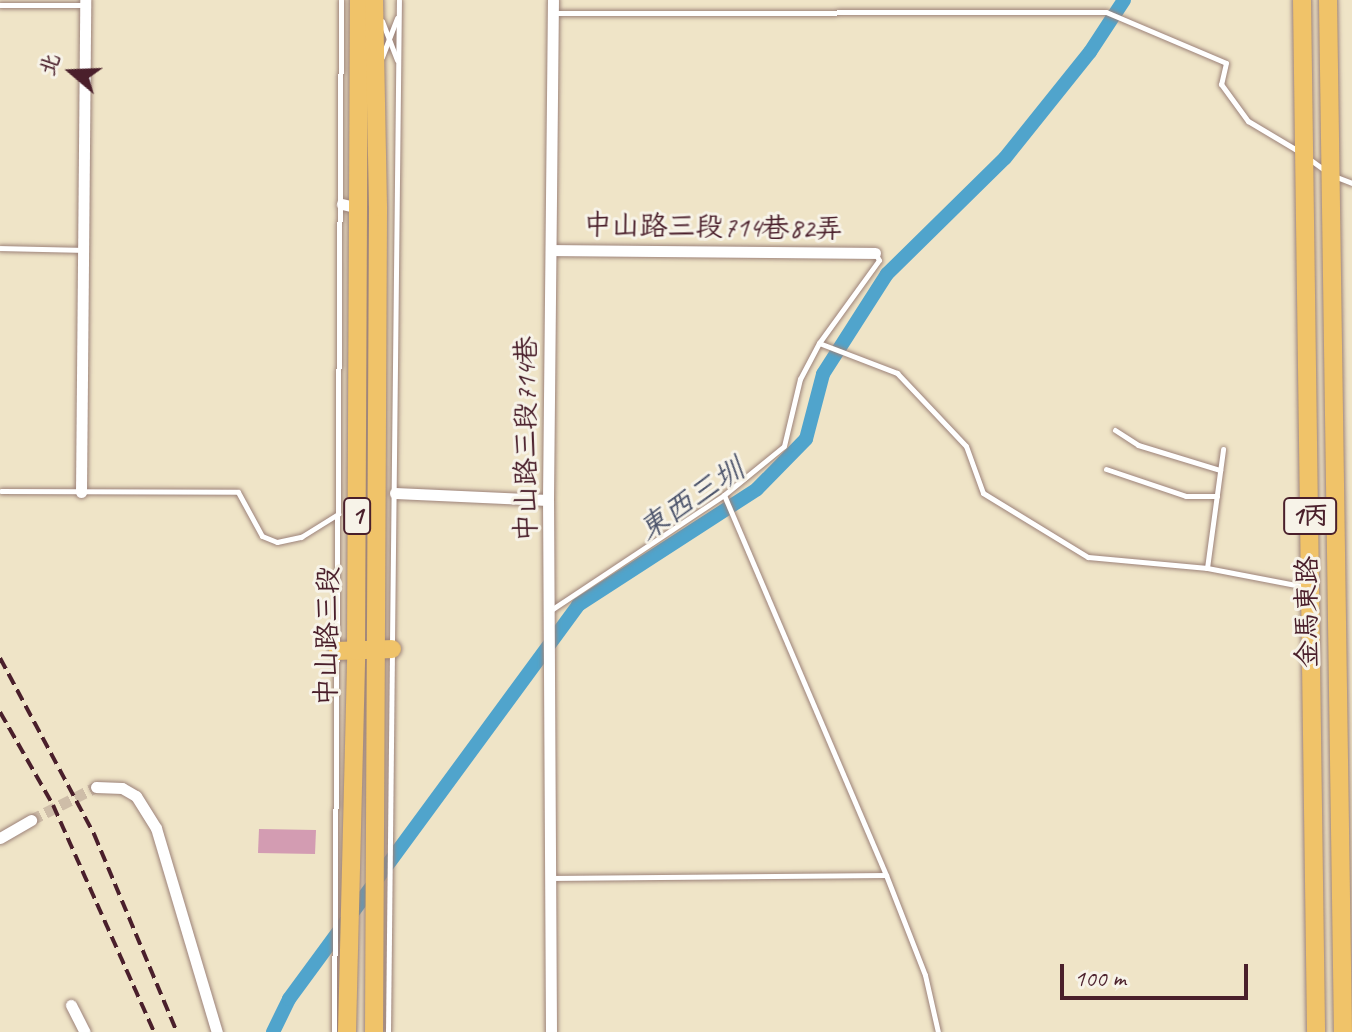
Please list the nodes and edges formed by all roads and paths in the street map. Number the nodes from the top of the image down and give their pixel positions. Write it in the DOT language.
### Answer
graph roads {
  1 [pos="341,0"];
  2 [pos="359,0"];
  3 [pos="375,0"];
  4 [pos="399,0"];
  5 [pos="1302,0"];
  6 [pos="1328,0"];
  7 [pos="85,2"];
  8 [pos="0,5"];
  9 [pos="552,6"];
  10 [pos="399,14"];
  11 [pos="389,42"];
  12 [pos="377,65"];
  13 [pos="399,65"];
  14 [pos="1305,155"];
  15 [pos="1329,174"];
  16 [pos="1352,183"];
  17 [pos="351,206"];
  18 [pos="0,248"];
  19 [pos="85,250"];
  20 [pos="551,250"];
  21 [pos="875,253"];
  22 [pos="819,343"];
  23 [pos="1115,430"];
  24 [pos="1223,449"];
  25 [pos="1106,469"];
  26 [pos="1220,470"];
  27 [pos="1,491"];
  28 [pos="81,492"];
  29 [pos="395,493"];
  30 [pos="724,495"];
  31 [pos="1217,496"];
  32 [pos="548,500"];
  33 [pos="339,513"];
  34 [pos="1207,568"];
  35 [pos="1311,588"];
  36 [pos="551,611"];
  37 [pos="365,650"];
  38 [pos="1314,714"];
  39 [pos="1344,714"];
  40 [pos="96,787"];
  41 [pos="31,820"];
  42 [pos="0,838"];
  43 [pos="886,875"];
  44 [pos="550,878"];
  45 [pos="71,1005"];
  46 [pos="85,1032"];
  47 [pos="217,1032"];
  48 [pos="334,1032"];
  49 [pos="347,1032"];
  50 [pos="374,1032"];
  51 [pos="388,1032"];
  52 [pos="551,1032"];
  53 [pos="938,1032"];
  54 [pos="1316,1032"];
  55 [pos="1343,1032"];
  1 -- 17 [label="lane, 中山路三段 / 1"];
  2 -- 17 [label="main road, 中山路三段 / 1"];
  3 -- 11 [label="lane"];
  3 -- 12 [label="main road, 中山路三段 / 1"];
  4 -- 10 [label="lane, 1"];
  5 -- 14 [label="main road, 金馬東路 / 1丙"];
  6 -- 15 [label="main road, 金馬東路 / 1丙"];
  7 -- 8 [label="lane"];
  7 -- 19 [label="street"];
  9 -- 14 [label="lane"];
  9 -- 20 [label="street, 中山路三段714巷"];
  10 -- 11 [label="lane"];
  10 -- 13 [label="lane, 1"];
  11 -- 12 [label="lane"];
  11 -- 13 [label="lane"];
  12 -- 37 [label="main road, 中山路三段 / 1"];
  13 -- 29 [label="lane, 中山路三段 / 1"];
  14 -- 15 [label="lane"];
  14 -- 35 [label="main road, 金馬東路 / 1丙"];
  15 -- 16 [label="lane"];
  15 -- 39 [label="main road, 金馬東路 / 1丙"];
  17 -- 33 [label="lane, 中山路三段 / 1"];
  17 -- 37 [label="main road, 中山路三段 / 1"];
  18 -- 19 [label="lane"];
  19 -- 28 [label="street"];
  20 -- 21 [label="street, 中山路三段714巷82弄"];
  20 -- 32 [label="street, 中山路三段714巷"];
  21 -- 22 [label="lane"];
  22 -- 30 [label="lane"];
  22 -- 34 [label="lane"];
  23 -- 26 [label="lane"];
  24 -- 26 [label="lane"];
  25 -- 31 [label="lane"];
  26 -- 31 [label="lane"];
  27 -- 28 [label="lane"];
  28 -- 33 [label="lane"];
  29 -- 32 [label="street"];
  29 -- 37 [label="lane, 中山路三段 / 1"];
  30 -- 36 [label="lane"];
  30 -- 43 [label="lane"];
  31 -- 34 [label="lane"];
  32 -- 36 [label="street, 中山路三段714巷"];
  33 -- 37 [label="lane, 中山路三段 / 1"];
  34 -- 35 [label="lane"];
  35 -- 38 [label="main road, 金馬東路 / 1丙"];
  36 -- 44 [label="street, 中山路三段714巷"];
  37 -- 48 [label="lane, 中山路三段 / 1"];
  37 -- 49 [label="main road, 中山路三段 / 1"];
  37 -- 50 [label="main road, 中山路三段 / 1"];
  37 -- 51 [label="lane, 中山路三段 / 1"];
  38 -- 39 [label="lane"];
  38 -- 54 [label="main road, 金馬東路 / 1丙"];
  39 -- 55 [label="main road, 金馬東路 / 1丙"];
  40 -- 47 [label="street"];
  41 -- 42 [label="street"];
  43 -- 44 [label="lane"];
  43 -- 53 [label="lane"];
  44 -- 52 [label="street, 中山路三段714巷"];
  45 -- 46 [label="street"];
}
